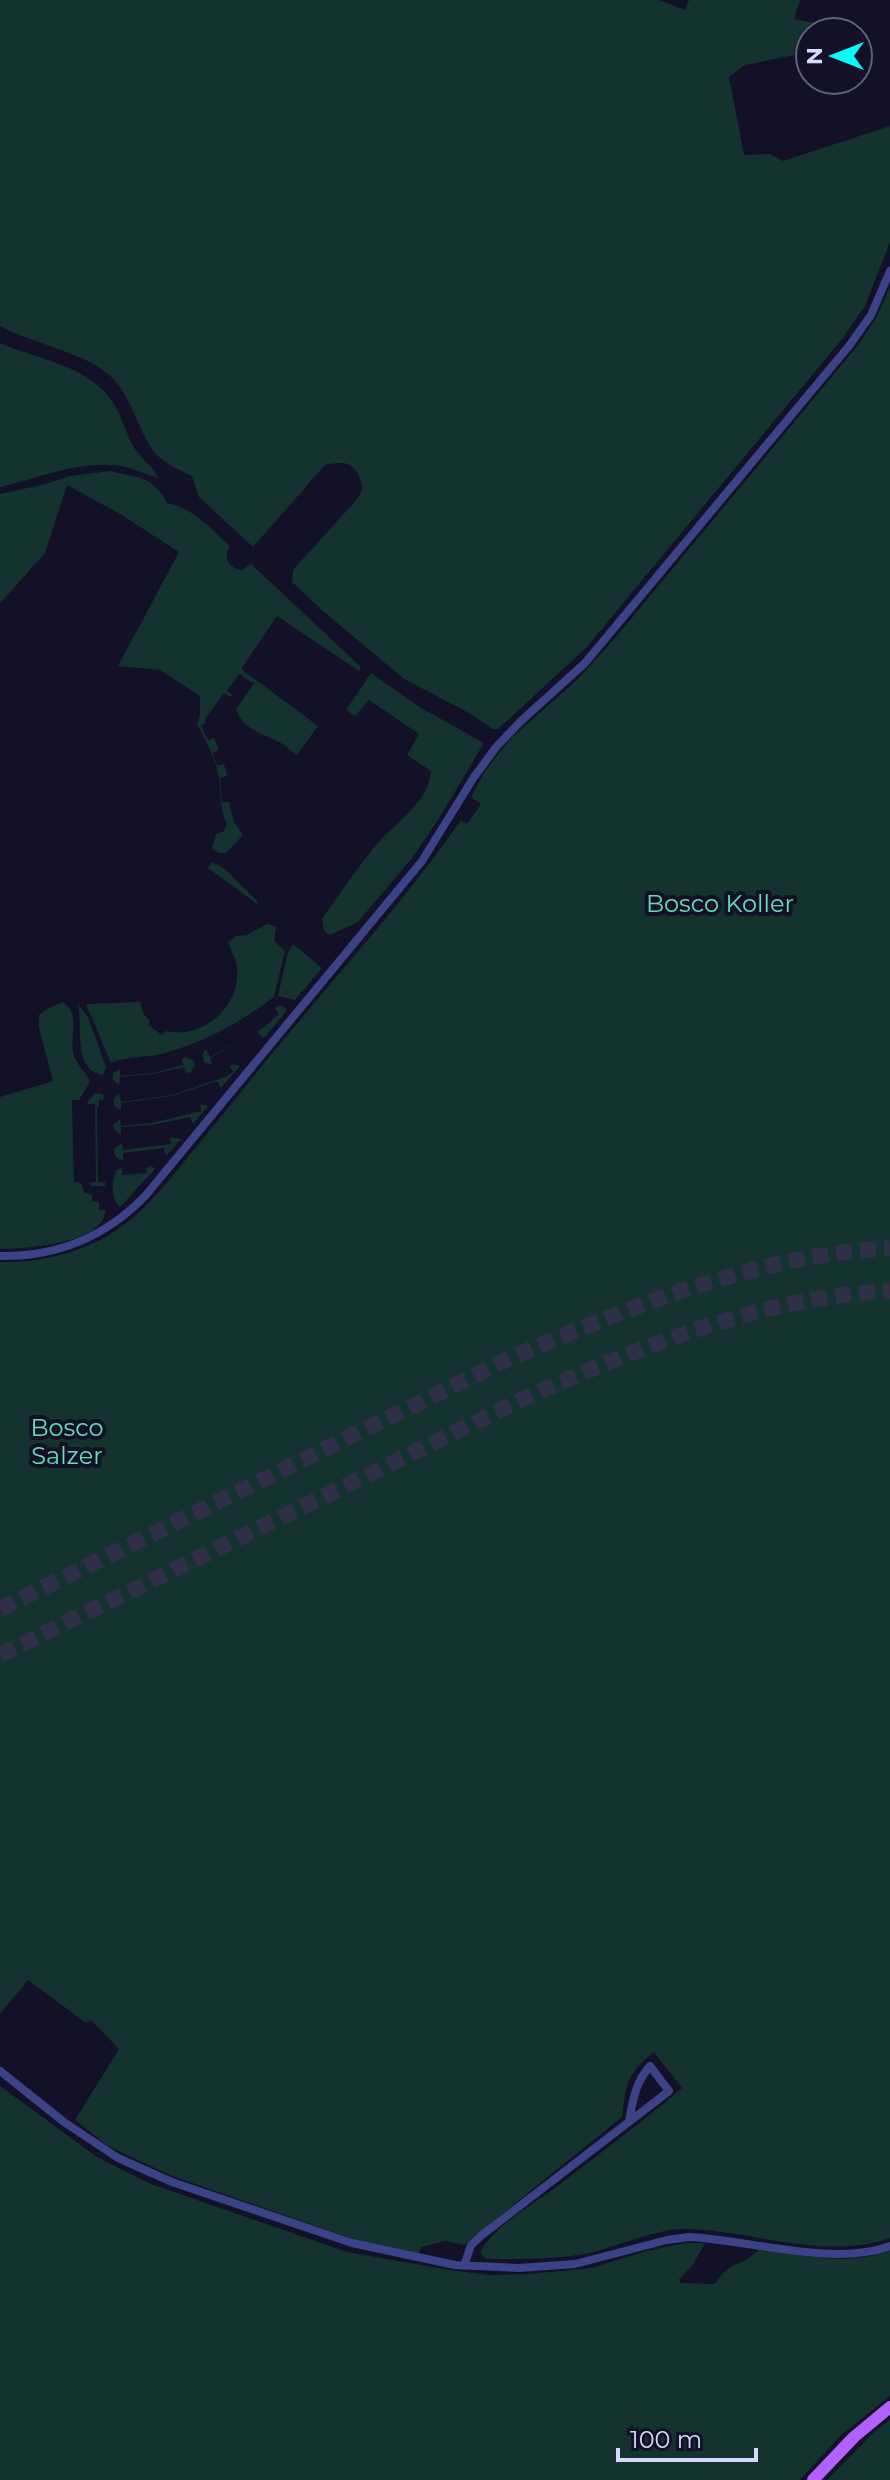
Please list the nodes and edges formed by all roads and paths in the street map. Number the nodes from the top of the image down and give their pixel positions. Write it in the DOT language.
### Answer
graph roads {
  1 [pos="890,271"];
  2 [pos="0,1256"];
  3 [pos="0,2071"];
  4 [pos="629,2121"];
  5 [pos="890,2246"];
  6 [pos="464,2266"];
  7 [pos="890,2407"];
  8 [pos="813,2480"];
  1 -- 2 [label="street"];
  3 -- 6 [label="street"];
  4 -- 4 [label="street"];
  4 -- 6 [label="street"];
  5 -- 6 [label="street"];
  7 -- 8 [label="main road"];
}
